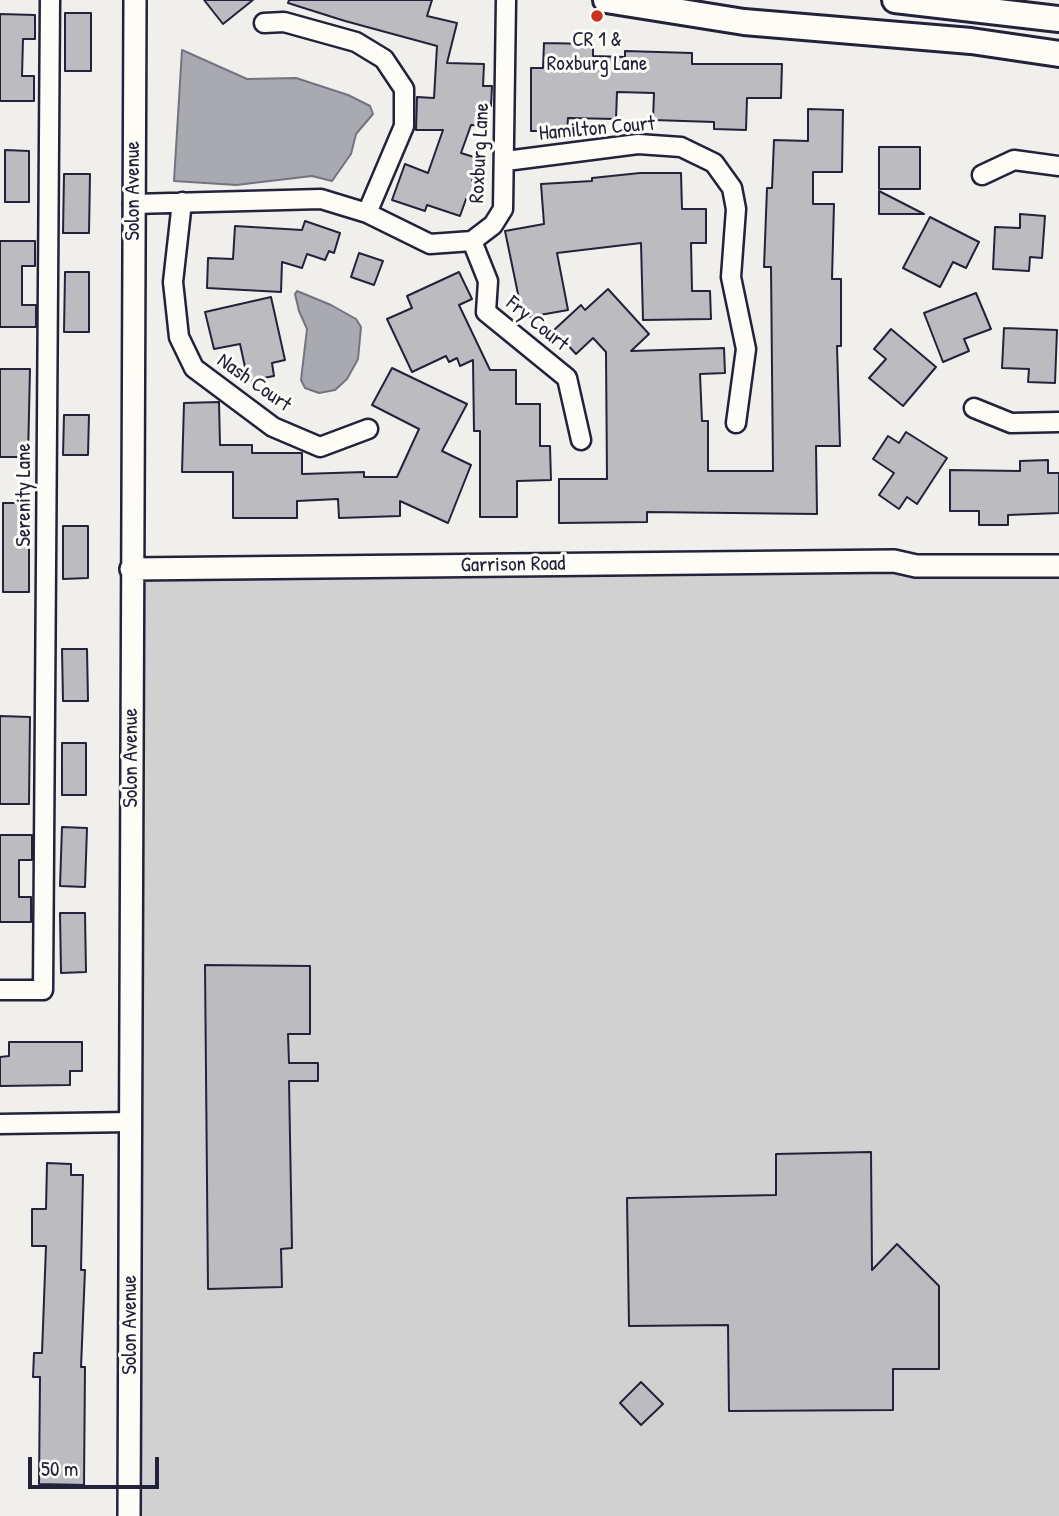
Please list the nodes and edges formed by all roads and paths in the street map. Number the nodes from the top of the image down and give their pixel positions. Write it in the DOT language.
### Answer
graph roads {
  1 [pos="50,0"];
  2 [pos="135,0"];
  3 [pos="506,0"];
  4 [pos="606,0"];
  5 [pos="895,0"];
  6 [pos="971,3"];
  7 [pos="1059,19"];
  8 [pos="264,23"];
  9 [pos="971,41"];
  10 [pos="1059,54"];
  11 [pos="506,161"];
  12 [pos="1059,166"];
  13 [pos="982,175"];
  14 [pos="181,202"];
  15 [pos="133,204"];
  16 [pos="367,213"];
  17 [pos="472,241"];
  18 [pos="974,408"];
  19 [pos="1059,422"];
  20 [pos="736,423"];
  21 [pos="368,429"];
  22 [pos="581,440"];
  23 [pos="1059,553"];
  24 [pos="894,561"];
  25 [pos="1059,566"];
  26 [pos="131,569"];
  27 [pos="0,990"];
  28 [pos="131,1122"];
  29 [pos="0,1124"];
  30 [pos="129,1516"];
  1 -- 27 [label="street, Serenity Lane"];
  2 -- 15 [label="street, Solon Avenue"];
  3 -- 11 [label="street, Roxburg Lane"];
  4 -- 9 [label="main road"];
  5 -- 6 [label="main road"];
  6 -- 7 [label="main road"];
  6 -- 9 [label="street"];
  8 -- 16 [label="street"];
  9 -- 10 [label="main road"];
  11 -- 17 [label="street, Roxburg Lane"];
  11 -- 20 [label="street, Hamilton Court"];
  12 -- 13 [label="street"];
  14 -- 15 [label="street"];
  14 -- 16 [label="street"];
  14 -- 21 [label="street, Nash Court"];
  15 -- 26 [label="street, Solon Avenue"];
  16 -- 17 [label="street"];
  17 -- 22 [label="street, Fry Court"];
  18 -- 19 [label="street"];
  23 -- 24 [label="street, Garrison Road"];
  24 -- 25 [label="street, Garrison Road"];
  24 -- 26 [label="street, Garrison Road"];
  26 -- 28 [label="street, Solon Avenue"];
  28 -- 29 [label="street"];
  28 -- 30 [label="street, Solon Avenue"];
}
